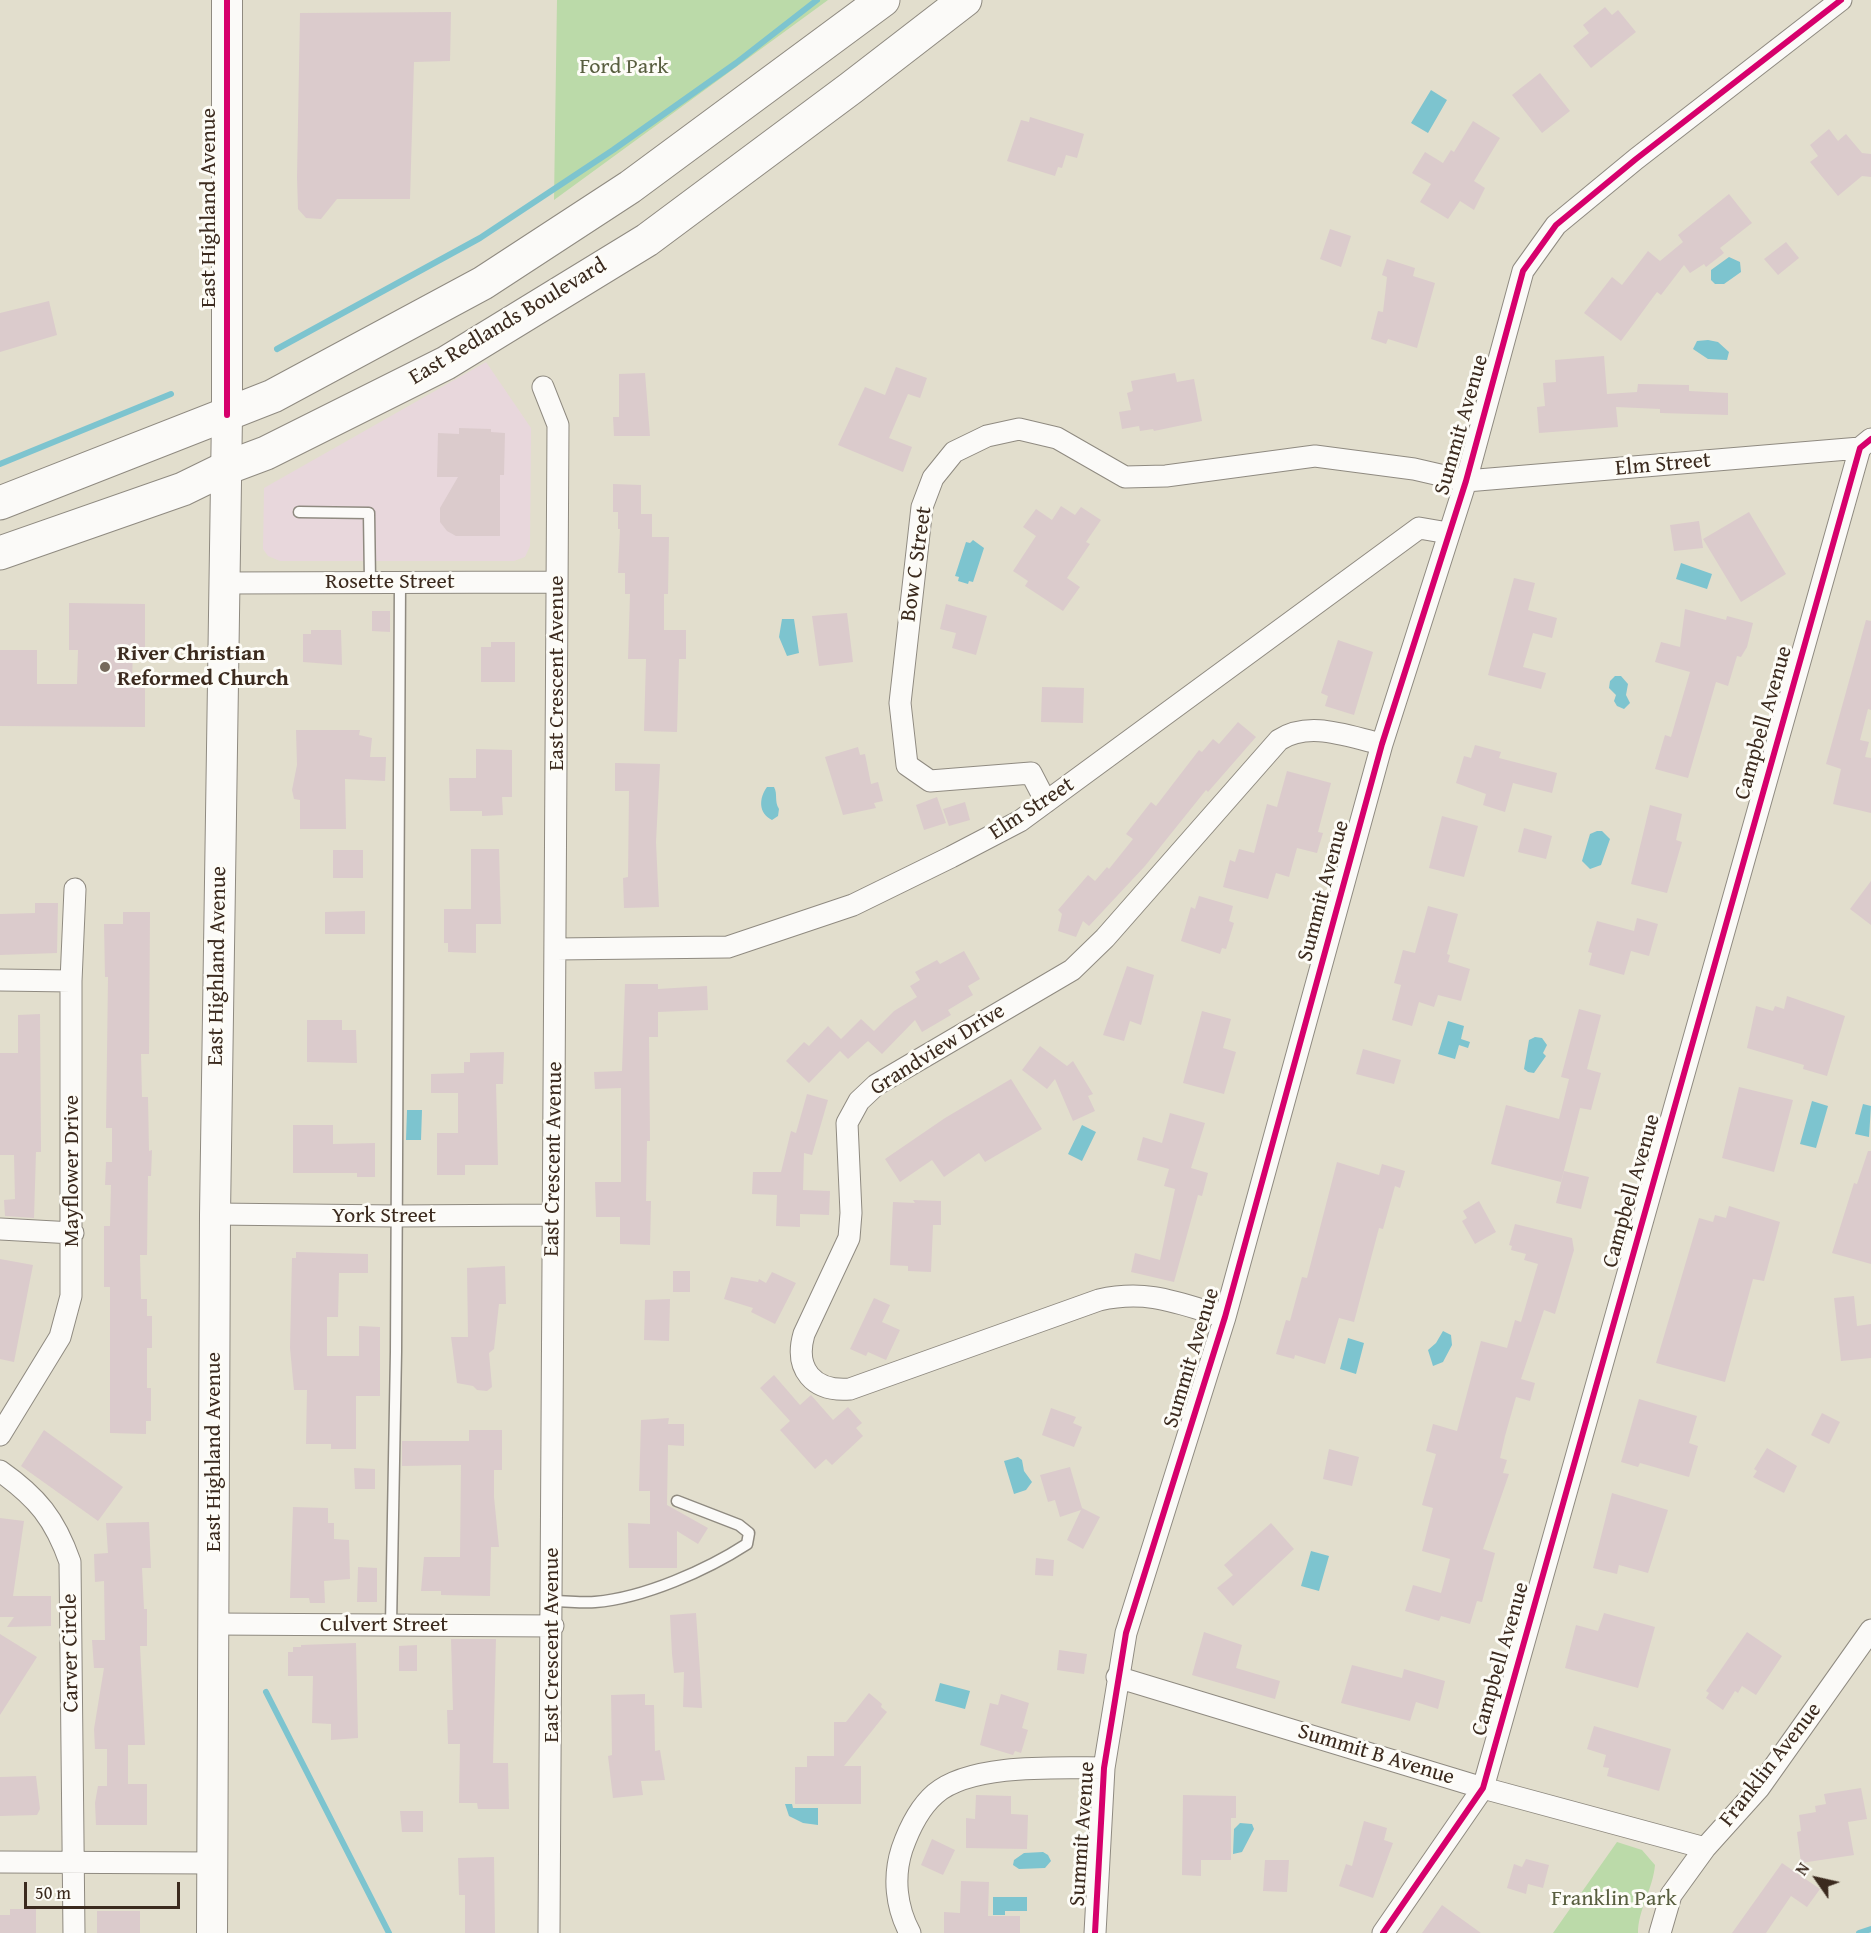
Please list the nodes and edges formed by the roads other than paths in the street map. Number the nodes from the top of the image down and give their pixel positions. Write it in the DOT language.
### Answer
graph roads {
  1 [pos="226,0"];
  2 [pos="883,0"];
  3 [pos="965,0"];
  4 [pos="1841,0"];
  5 [pos="543,387"];
  6 [pos="227,415"];
  7 [pos="1865,444"];
  8 [pos="226,468"];
  9 [pos="1466,482"];
  10 [pos="0,503"];
  11 [pos="299,512"];
  12 [pos="1448,532"];
  13 [pos="0,553"];
  14 [pos="370,581"];
  15 [pos="400,582"];
  16 [pos="557,582"];
  17 [pos="224,583"];
  18 [pos="1382,744"];
  19 [pos="1046,802"];
  20 [pos="75,889"];
  21 [pos="556,949"];
  22 [pos="0,980"];
  23 [pos="71,981"];
  24 [pos="215,1214"];
  25 [pos="553,1215"];
  26 [pos="395,1216"];
  27 [pos="0,1229"];
  28 [pos="73,1233"];
  29 [pos="1225,1317"];
  30 [pos="0,1435"];
  31 [pos="0,1471"];
  32 [pos="677,1501"];
  33 [pos="553,1601"];
  34 [pos="214,1624"];
  35 [pos="391,1625"];
  36 [pos="553,1626"];
  37 [pos="1871,1630"];
  38 [pos="1117,1677"];
  39 [pos="1104,1767"];
  40 [pos="1483,1788"];
  41 [pos="1705,1848"];
  42 [pos="0,1862"];
  43 [pos="75,1862"];
  44 [pos="213,1863"];
  45 [pos="74,1933"];
  46 [pos="212,1933"];
  47 [pos="549,1933"];
  48 [pos="909,1933"];
  49 [pos="1095,1933"];
  50 [pos="1383,1933"];
  51 [pos="1660,1933"];
  1 -- 6 [label="street, East Highland Avenue"];
  2 -- 6 [label="main road, East Redlands Boulevard"];
  3 -- 8 [label="main road, East Redlands Boulevard"];
  4 -- 9 [label="street, Summit Avenue"];
  5 -- 16 [label="street, East Crescent Avenue"];
  6 -- 8 [label="street, East Highland Avenue"];
  6 -- 10 [label="main road, East Redlands Boulevard"];
  7 -- 9 [label="street, Elm Street"];
  7 -- 40 [label="street, Campbell Avenue"];
  8 -- 13 [label="main road, East Redlands Boulevard"];
  8 -- 17 [label="street, East Highland Avenue"];
  9 -- 12 [label="street, Summit Avenue"];
  9 -- 19 [label="street, Bow C Street"];
  11 -- 14 [label="lane"];
  12 -- 18 [label="street, Summit Avenue"];
  12 -- 19 [label="street, Elm Street"];
  14 -- 15 [label="street, Rosette Street"];
  14 -- 17 [label="street, Rosette Street"];
  15 -- 16 [label="street, Rosette Street"];
  15 -- 26 [label="lane"];
  16 -- 21 [label="street, East Crescent Avenue"];
  17 -- 24 [label="street, East Highland Avenue"];
  18 -- 29 [label="street, Summit Avenue"];
  18 -- 29 [label="street, Grandview Drive"];
  19 -- 21 [label="street, Elm Street"];
  20 -- 23 [label="street, Mayflower Drive"];
  21 -- 25 [label="street, East Crescent Avenue"];
  22 -- 23 [label="street"];
  23 -- 28 [label="street, Mayflower Drive"];
  24 -- 26 [label="street, York Street"];
  24 -- 34 [label="street, East Highland Avenue"];
  25 -- 26 [label="street, York Street"];
  25 -- 33 [label="street, East Crescent Avenue"];
  26 -- 35 [label="lane"];
  27 -- 28 [label="street"];
  28 -- 30 [label="street, Mayflower Drive"];
  29 -- 38 [label="street, Summit Avenue"];
  31 -- 43 [label="street, Carver Circle"];
  32 -- 33 [label="lane"];
  33 -- 36 [label="street, East Crescent Avenue"];
  34 -- 35 [label="street, Culvert Street"];
  34 -- 44 [label="street, East Highland Avenue"];
  35 -- 36 [label="street, Culvert Street"];
  36 -- 47 [label="street, East Crescent Avenue"];
  37 -- 41 [label="street, Franklin Avenue"];
  38 -- 39 [label="street, Summit Avenue"];
  38 -- 40 [label="street, Summit B Avenue"];
  39 -- 48 [label="street"];
  39 -- 49 [label="street, Summit Avenue"];
  40 -- 41 [label="street, Summit B Avenue"];
  40 -- 50 [label="street, Campbell Avenue"];
  41 -- 51 [label="street, Franklin Avenue"];
  42 -- 43 [label="street"];
  43 -- 44 [label="street"];
  43 -- 45 [label="street, Carver Circle"];
  44 -- 46 [label="street, East Highland Avenue"];
}
